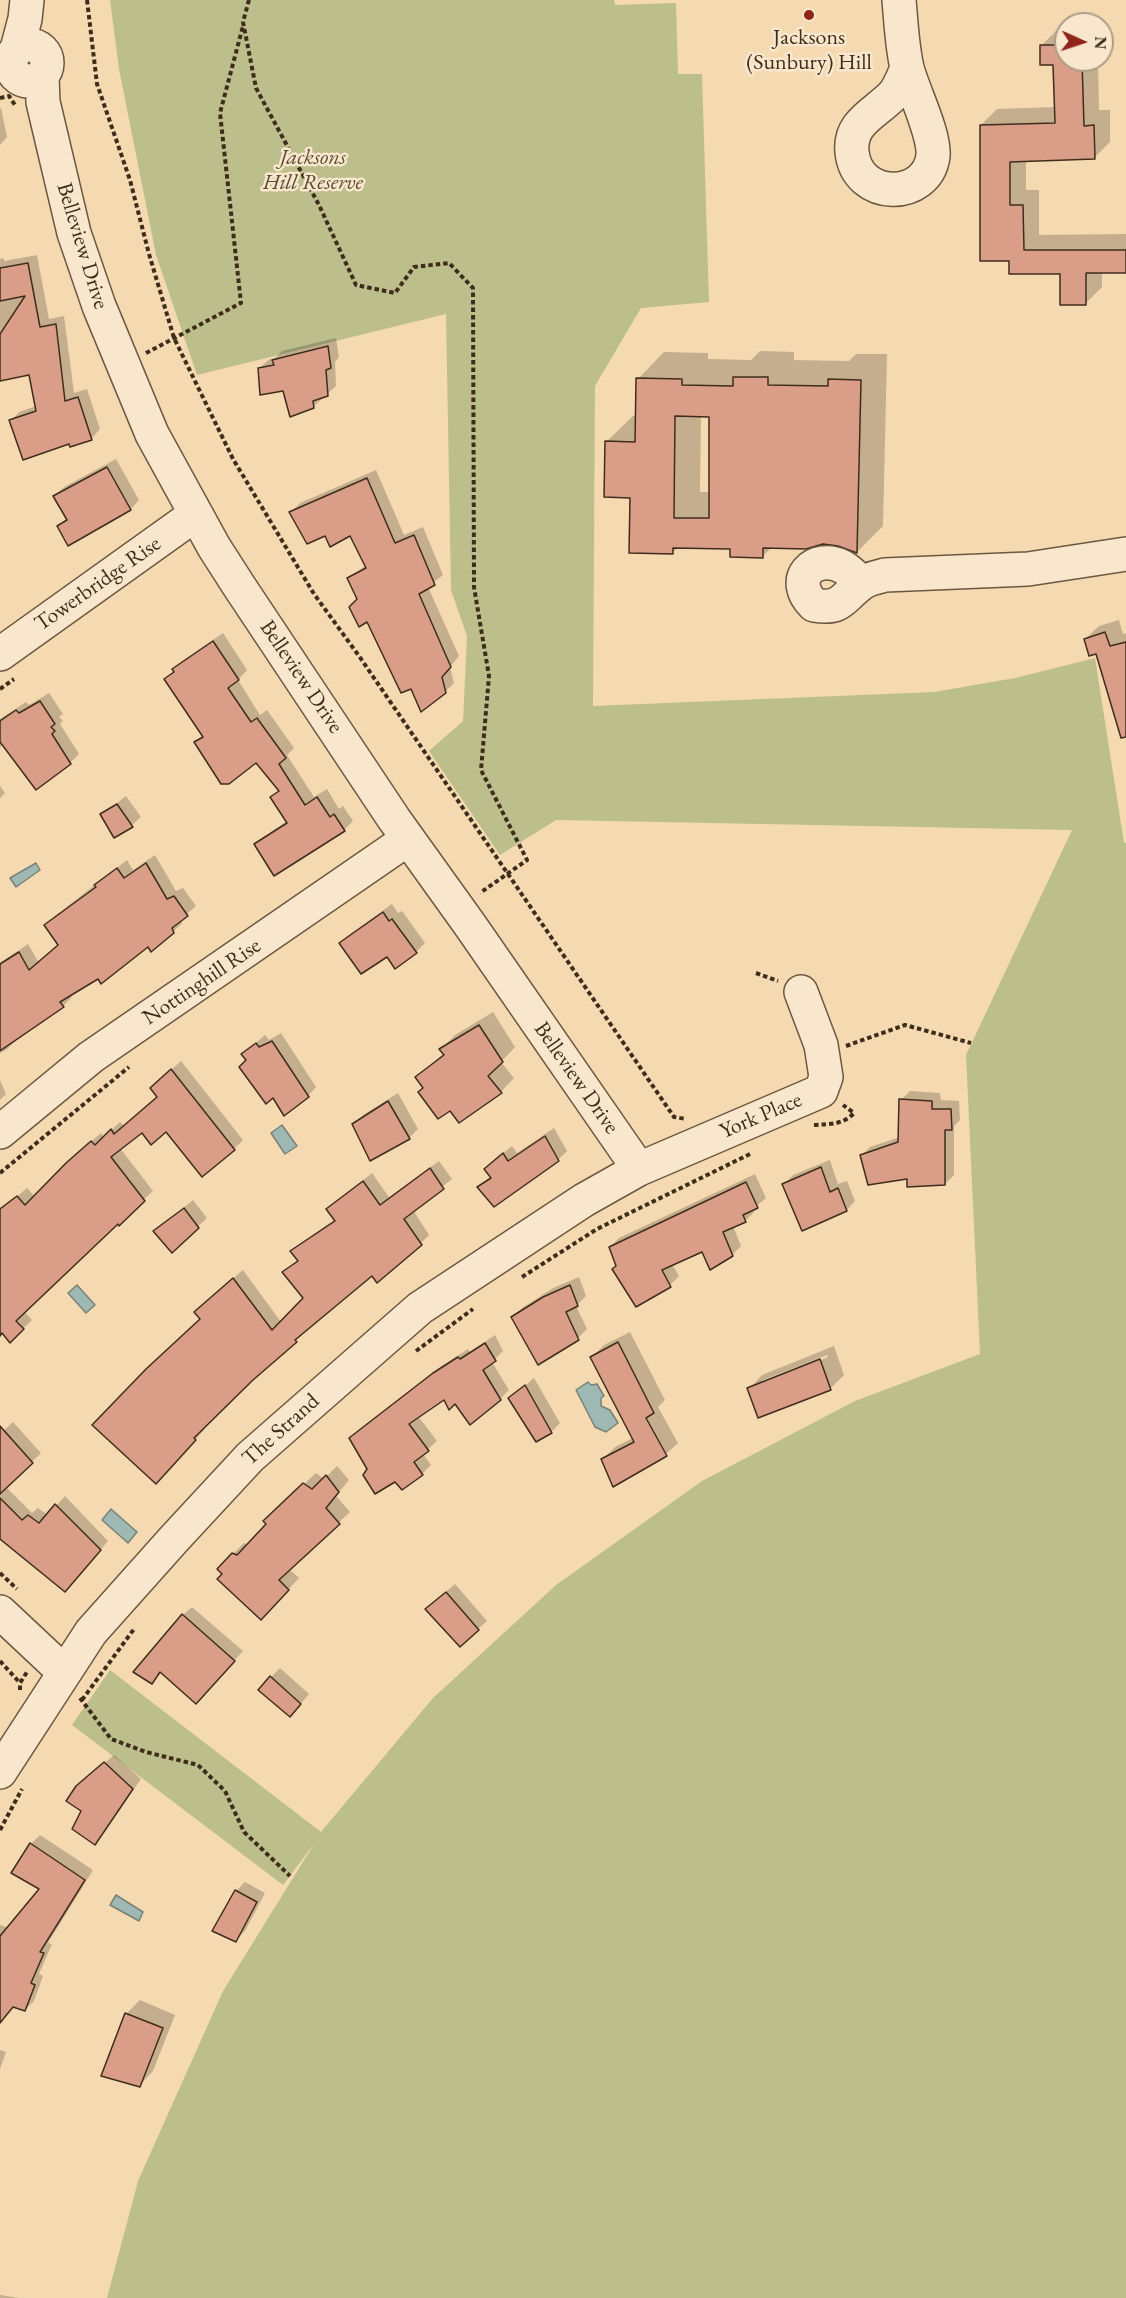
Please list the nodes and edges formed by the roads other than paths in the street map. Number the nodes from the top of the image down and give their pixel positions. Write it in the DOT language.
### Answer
graph roads {
  1 [pos="28,0"];
  2 [pos="899,0"];
  3 [pos="23,65"];
  4 [pos="907,68"];
  5 [pos="196,514"];
  6 [pos="1126,554"];
  7 [pos="862,583"];
  8 [pos="8,666"];
  9 [pos="408,839"];
  10 [pos="791,992"];
  11 [pos="0,1132"];
  12 [pos="639,1169"];
  13 [pos="0,1612"];
  14 [pos="64,1672"];
  15 [pos="12,1779"];
  1 -- 3 [label="street, Belleview Drive"];
  2 -- 4 [label="street"];
  3 -- 5 [label="street, Belleview Drive"];
  5 -- 8 [label="street, Towerbridge Rise"];
  5 -- 9 [label="street, Belleview Drive"];
  6 -- 7 [label="street"];
  9 -- 11 [label="street, Nottinghill Rise"];
  9 -- 12 [label="street, Belleview Drive"];
  10 -- 12 [label="street, York Place"];
  12 -- 14 [label="street, The Strand"];
  13 -- 14 [label="street"];
  14 -- 15 [label="street, The Strand"];
}
